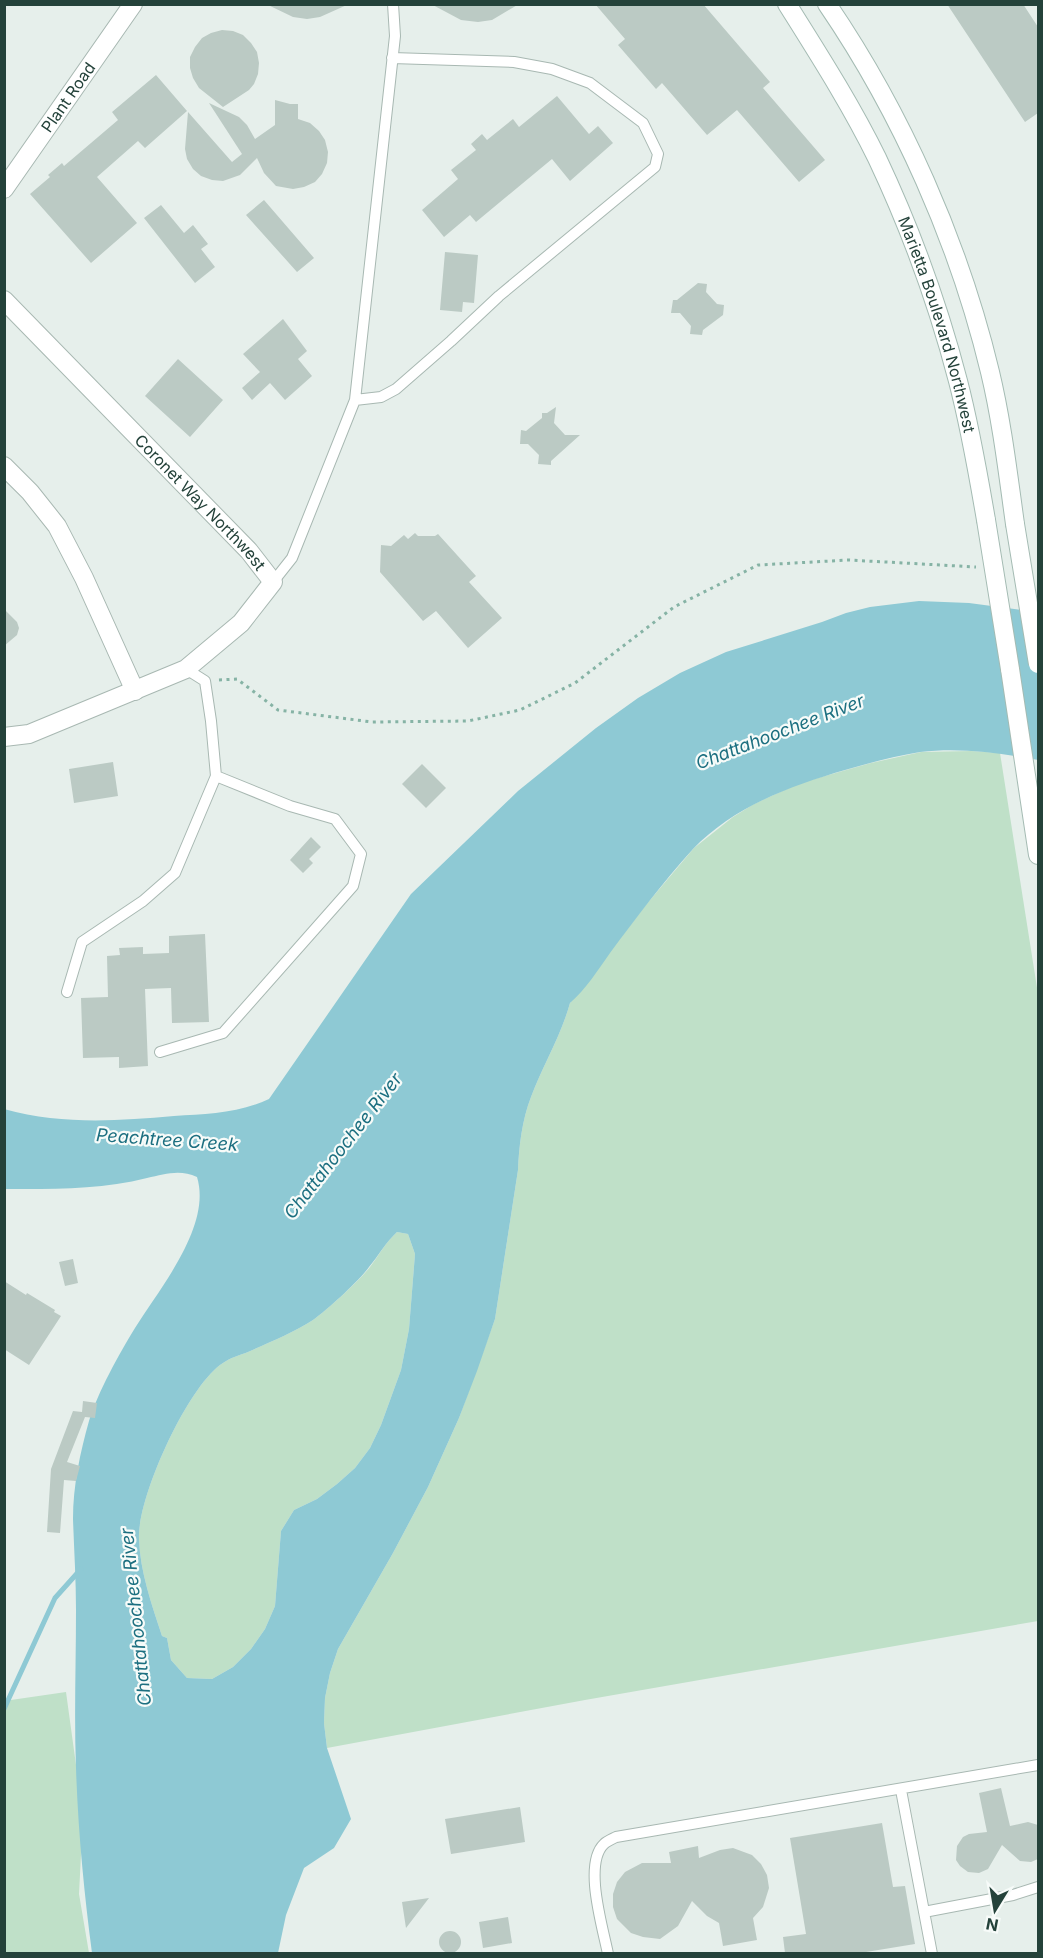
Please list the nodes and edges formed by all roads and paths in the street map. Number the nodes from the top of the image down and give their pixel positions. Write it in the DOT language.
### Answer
graph roads {
  1 [pos="133,4"];
  2 [pos="393,4"];
  3 [pos="788,4"];
  4 [pos="827,4"];
  5 [pos="392,58"];
  6 [pos="4,189"];
  7 [pos="4,300"];
  8 [pos="355,400"];
  9 [pos="4,466"];
  10 [pos="985,568"];
  11 [pos="273,582"];
  12 [pos="1038,664"];
  13 [pos="186,669"];
  14 [pos="205,681"];
  15 [pos="135,691"];
  16 [pos="4,737"];
  17 [pos="216,776"];
  18 [pos="1038,855"];
  19 [pos="67,992"];
  20 [pos="160,1052"];
  21 [pos="1038,1766"];
  22 [pos="901,1790"];
  23 [pos="1038,1887"];
  24 [pos="924,1912"];
  25 [pos="608,1953"];
  26 [pos="932,1953"];
  1 -- 6 [label="main road, Plant Road"];
  2 -- 5 [label="lane"];
  3 -- 18 [label="main road, Marietta Boulevard Northwest, bridge"];
  4 -- 12 [label="main road, Marietta Boulevard Northwest, bridge"];
  5 -- 8 [label="lane"];
  5 -- 8 [label="lane"];
  7 -- 11 [label="main road, Coronet Way Northwest"];
  8 -- 11 [label="lane"];
  9 -- 15 [label="main road"];
  10 -- 14 [label="path"];
  11 -- 13 [label="main road, Coronet Way Northwest"];
  13 -- 14 [label="lane"];
  13 -- 15 [label="main road, Coronet Way Northwest"];
  14 -- 17 [label="lane"];
  15 -- 16 [label="main road, Coronet Way Northwest"];
  17 -- 19 [label="lane"];
  17 -- 20 [label="lane"];
  21 -- 22 [label="lane"];
  22 -- 24 [label="lane"];
  22 -- 25 [label="lane"];
  23 -- 24 [label="lane"];
  24 -- 26 [label="lane"];
}
